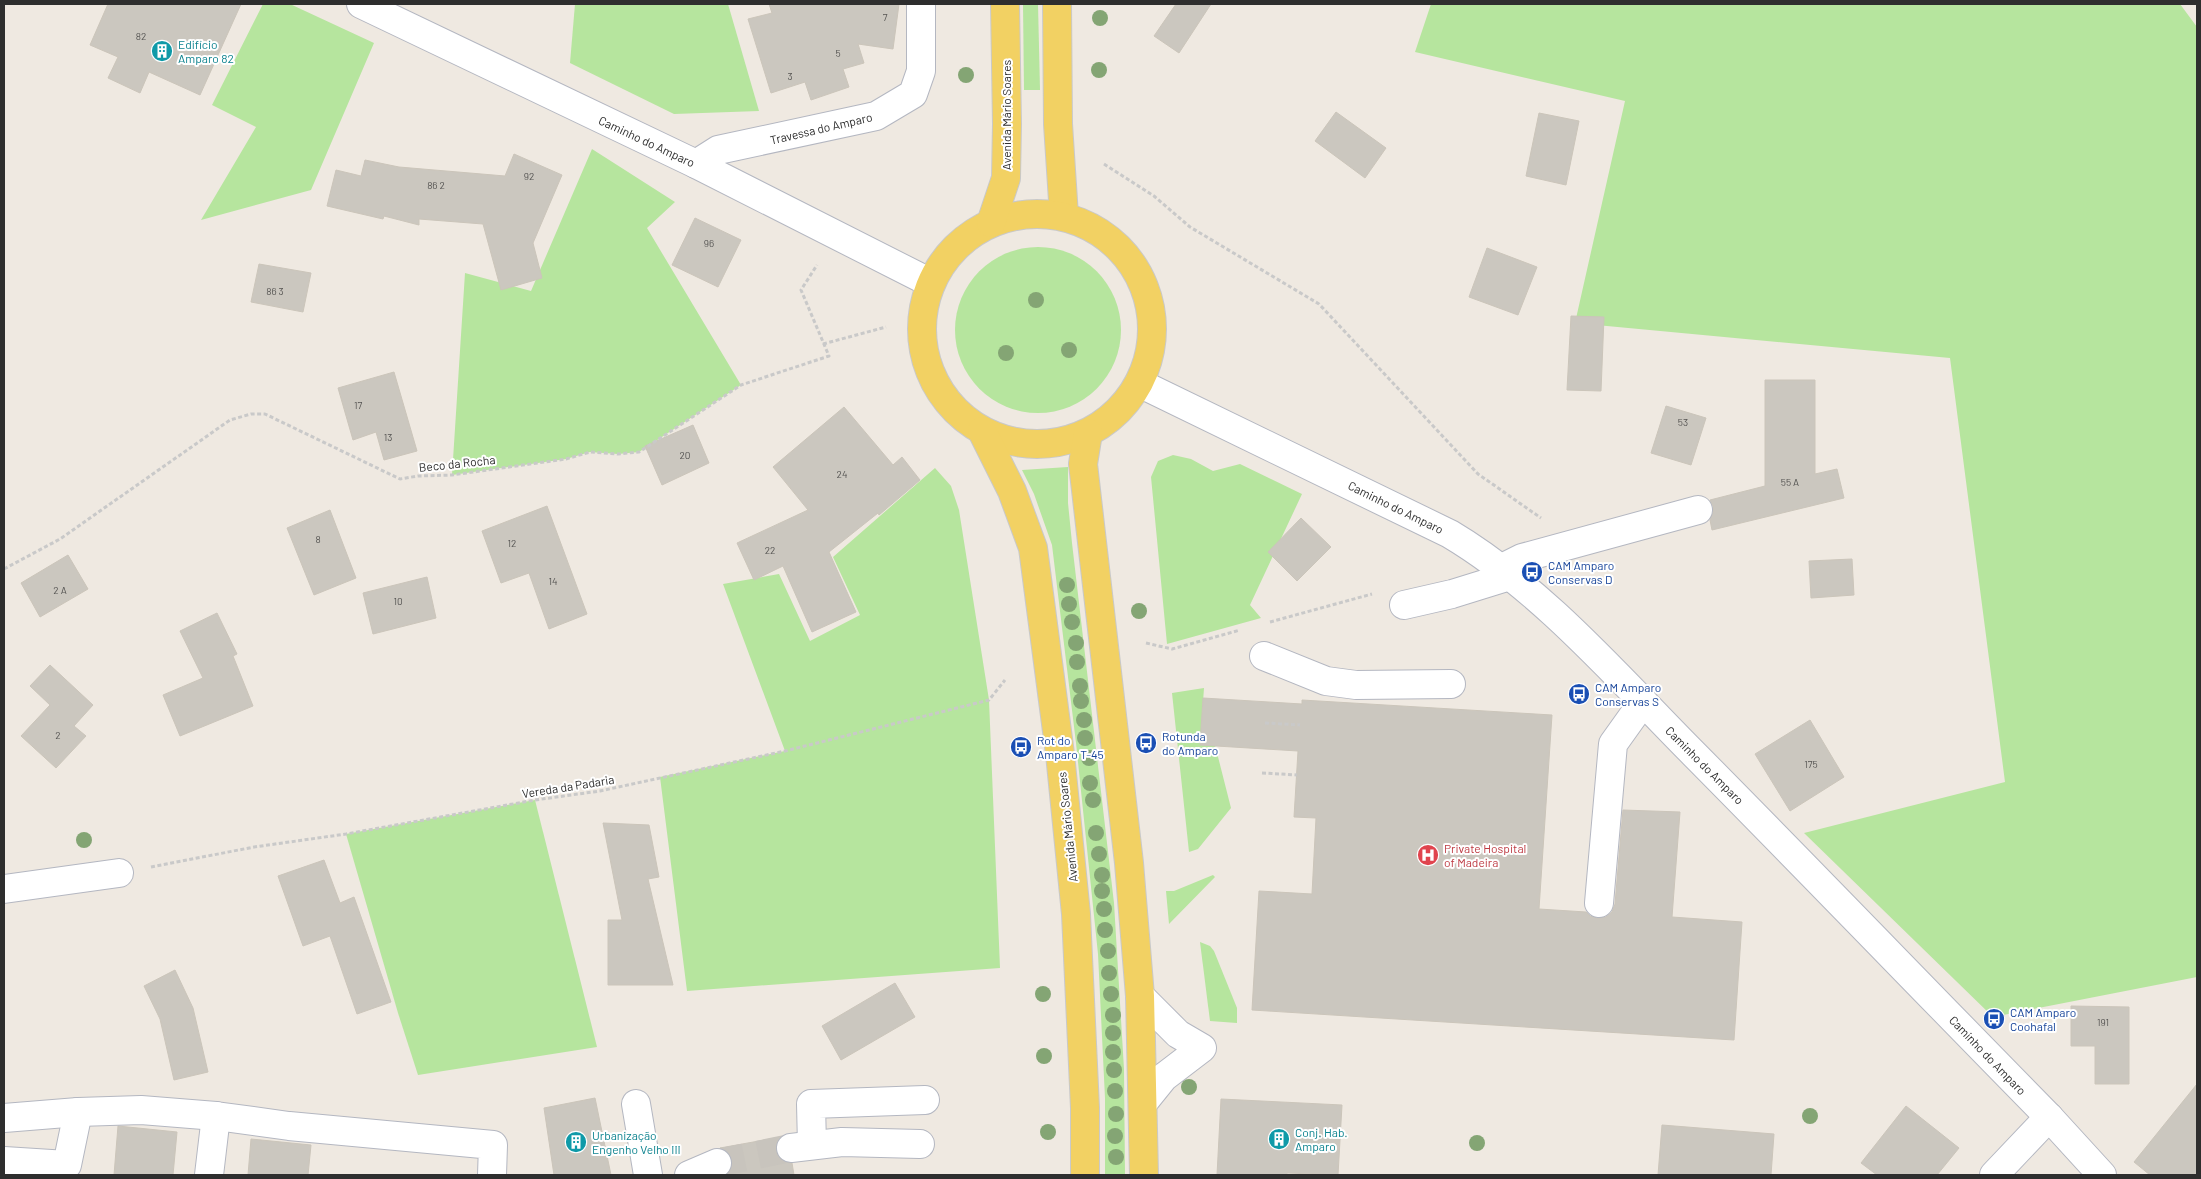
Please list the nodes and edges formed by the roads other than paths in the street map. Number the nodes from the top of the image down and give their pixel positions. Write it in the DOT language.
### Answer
graph roads {
  1 [pos="361,4"];
  2 [pos="921,4"];
  3 [pos="1005,4"];
  4 [pos="1057,4"];
  5 [pos="696,164"];
  6 [pos="1064,216"];
  7 [pos="991,223"];
  8 [pos="931,283"];
  9 [pos="1139,383"];
  10 [pos="982,431"];
  11 [pos="1088,433"];
  12 [pos="1698,510"];
  13 [pos="1505,572"];
  14 [pos="1404,605"];
  15 [pos="1264,656"];
  16 [pos="1450,684"];
  17 [pos="1643,702"];
  18 [pos="120,873"];
  19 [pos="4,889"];
  20 [pos="1599,903"];
  21 [pos="1140,996"];
  22 [pos="925,1100"];
  23 [pos="1143,1103"];
  24 [pos="636,1104"];
  25 [pos="78,1112"];
  26 [pos="216,1116"];
  27 [pos="4,1118"];
  28 [pos="2049,1118"];
  29 [pos="920,1144"];
  30 [pos="4,1161"];
  31 [pos="717,1163"];
  32 [pos="209,1175"];
  33 [pos="492,1175"];
  34 [pos="648,1175"];
  35 [pos="689,1175"];
  36 [pos="1085,1175"];
  37 [pos="1144,1175"];
  38 [pos="1994,1175"];
  39 [pos="2102,1175"];
  1 -- 5 [label="street, Caminho do Amparo"];
  2 -- 5 [label="street, Travessa do Amparo"];
  3 -- 7 [label="main road, Avenida Mário Soares"];
  4 -- 6 [label="main road"];
  5 -- 8 [label="street, Caminho do Amparo"];
  6 -- 7 [label="main road"];
  6 -- 9 [label="main road"];
  7 -- 8 [label="main road"];
  8 -- 10 [label="main road"];
  9 -- 11 [label="main road"];
  9 -- 13 [label="street, Caminho do Amparo"];
  10 -- 11 [label="main road"];
  10 -- 36 [label="main road, Avenida Mário Soares"];
  11 -- 21 [label="main road"];
  12 -- 13 [label="street"];
  13 -- 14 [label="street"];
  13 -- 17 [label="street, Caminho do Amparo"];
  15 -- 16 [label="street"];
  17 -- 20 [label="street"];
  17 -- 28 [label="street, Caminho do Amparo"];
  18 -- 19 [label="street"];
  21 -- 23 [label="main road"];
  21 -- 23 [label="street"];
  22 -- 29 [label="street"];
  23 -- 37 [label="main road"];
  24 -- 34 [label="street"];
  25 -- 26 [label="street"];
  25 -- 27 [label="street"];
  25 -- 30 [label="street"];
  26 -- 32 [label="street"];
  26 -- 33 [label="street"];
  28 -- 38 [label="street"];
  28 -- 39 [label="street, Caminho do Amparo"];
  31 -- 35 [label="street"];
}
